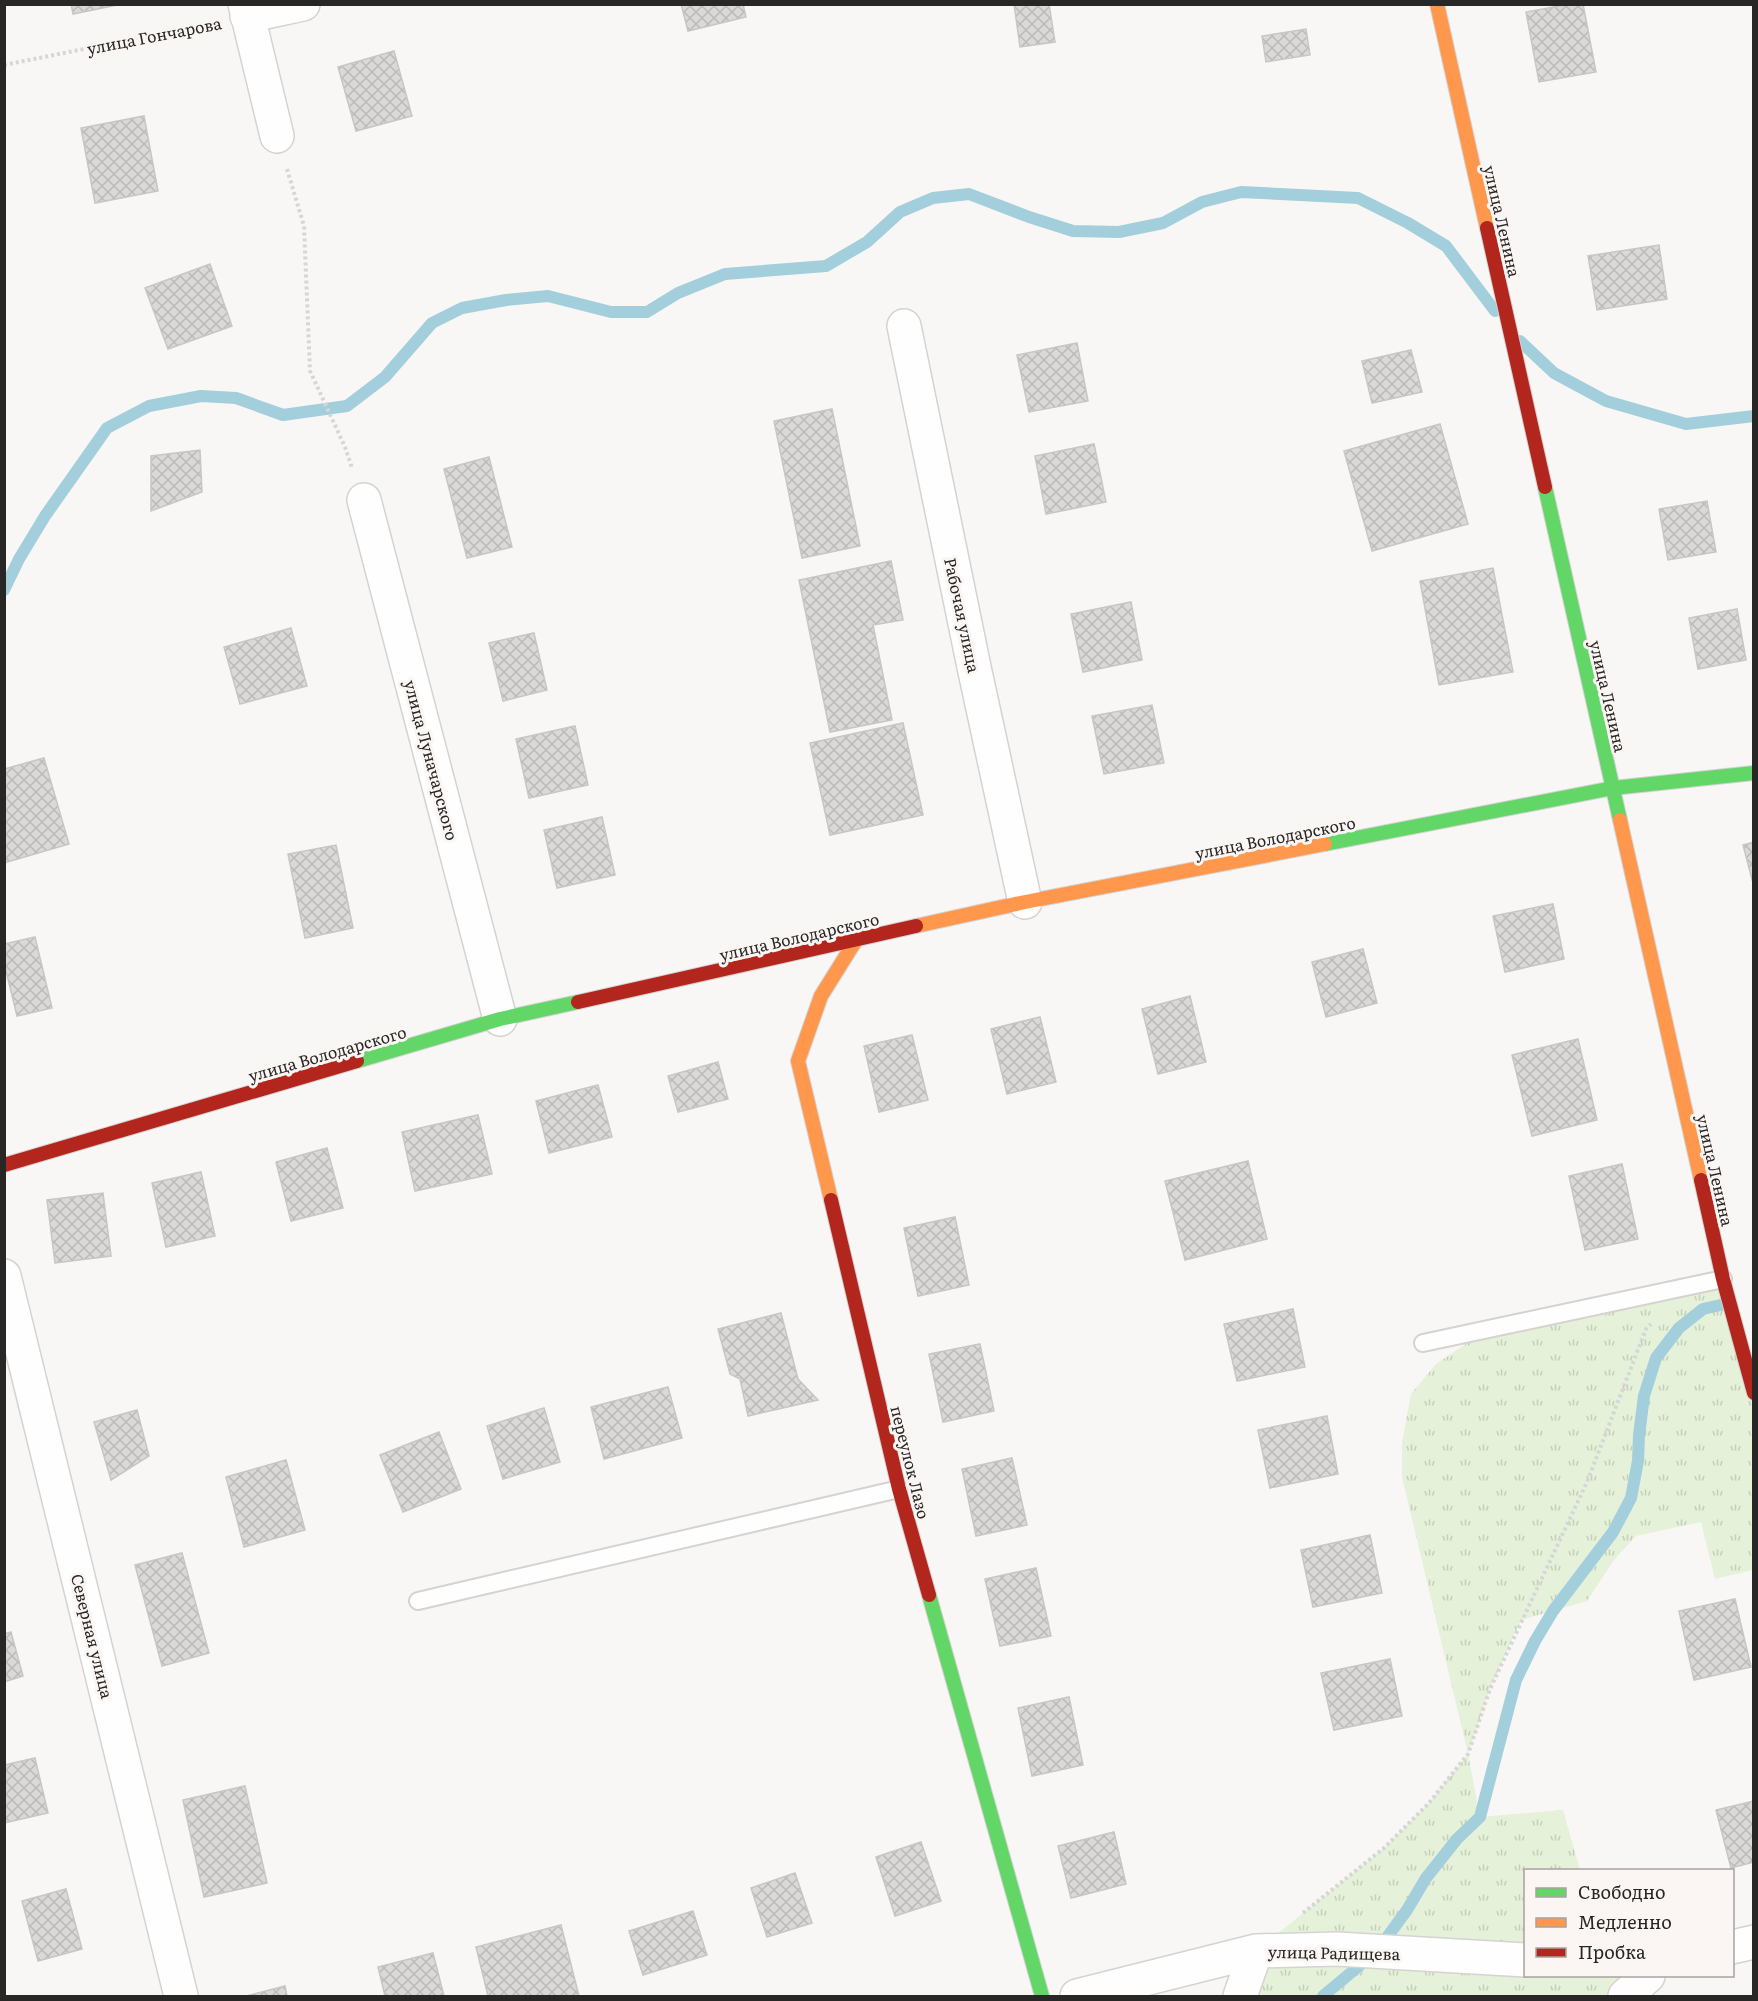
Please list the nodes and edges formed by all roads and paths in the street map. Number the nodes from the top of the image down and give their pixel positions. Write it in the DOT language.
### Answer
graph roads {
  1 [pos="303,4"];
  2 [pos="1437,4"];
  3 [pos="246,10"];
  4 [pos="4,65"];
  5 [pos="277,136"];
  6 [pos="904,326"];
  7 [pos="345,447"];
  8 [pos="364,500"];
  9 [pos="1754,773"];
  10 [pos="1613,788"];
  11 [pos="1025,902"];
  12 [pos="856,940"];
  13 [pos="500,1019"];
  14 [pos="4,1165"];
  15 [pos="4,1276"];
  16 [pos="1723,1279"];
  17 [pos="1684,1287"];
  18 [pos="1422,1343"];
  19 [pos="1754,1393"];
  20 [pos="899,1489"];
  21 [pos="418,1601"];
  22 [pos="1302,1914"];
  23 [pos="1754,1942"];
  24 [pos="1734,1947"];
  25 [pos="1256,1951"];
  26 [pos="1524,1960"];
  27 [pos="1647,1977"];
  28 [pos="181,1996"];
  29 [pos="1042,1996"];
  30 [pos="1077,1996"];
  31 [pos="1240,1996"];
  32 [pos="1625,1996"];
  1 -- 3 [label="street"];
  2 -- 10 [label="street, улица Ленина"];
  3 -- 4 [label="path, улица Гончарова"];
  3 -- 5 [label="street"];
  5 -- 7 [label="path"];
  6 -- 11 [label="street, Рабочая улица"];
  8 -- 13 [label="street, улица Луначарского"];
  9 -- 10 [label="street, улица Володарского"];
  10 -- 11 [label="street, улица Володарского"];
  10 -- 16 [label="street, улица Ленина"];
  11 -- 12 [label="street, улица Володарского"];
  12 -- 13 [label="street, улица Володарского"];
  12 -- 20 [label="street, переулок Лазо"];
  13 -- 14 [label="street, улица Володарского"];
  15 -- 28 [label="street, Северная улица"];
  16 -- 17 [label="lane"];
  16 -- 19 [label="street, улица Ленина"];
  17 -- 18 [label="lane"];
  17 -- 22 [label="path"];
  20 -- 21 [label="lane"];
  20 -- 29 [label="street, переулок Лазо"];
  23 -- 24 [label="street"];
  25 -- 26 [label="street, улица Радищева"];
  25 -- 30 [label="street, улица Радищева"];
  25 -- 31 [label="street"];
  27 -- 32 [label="street"];
}
